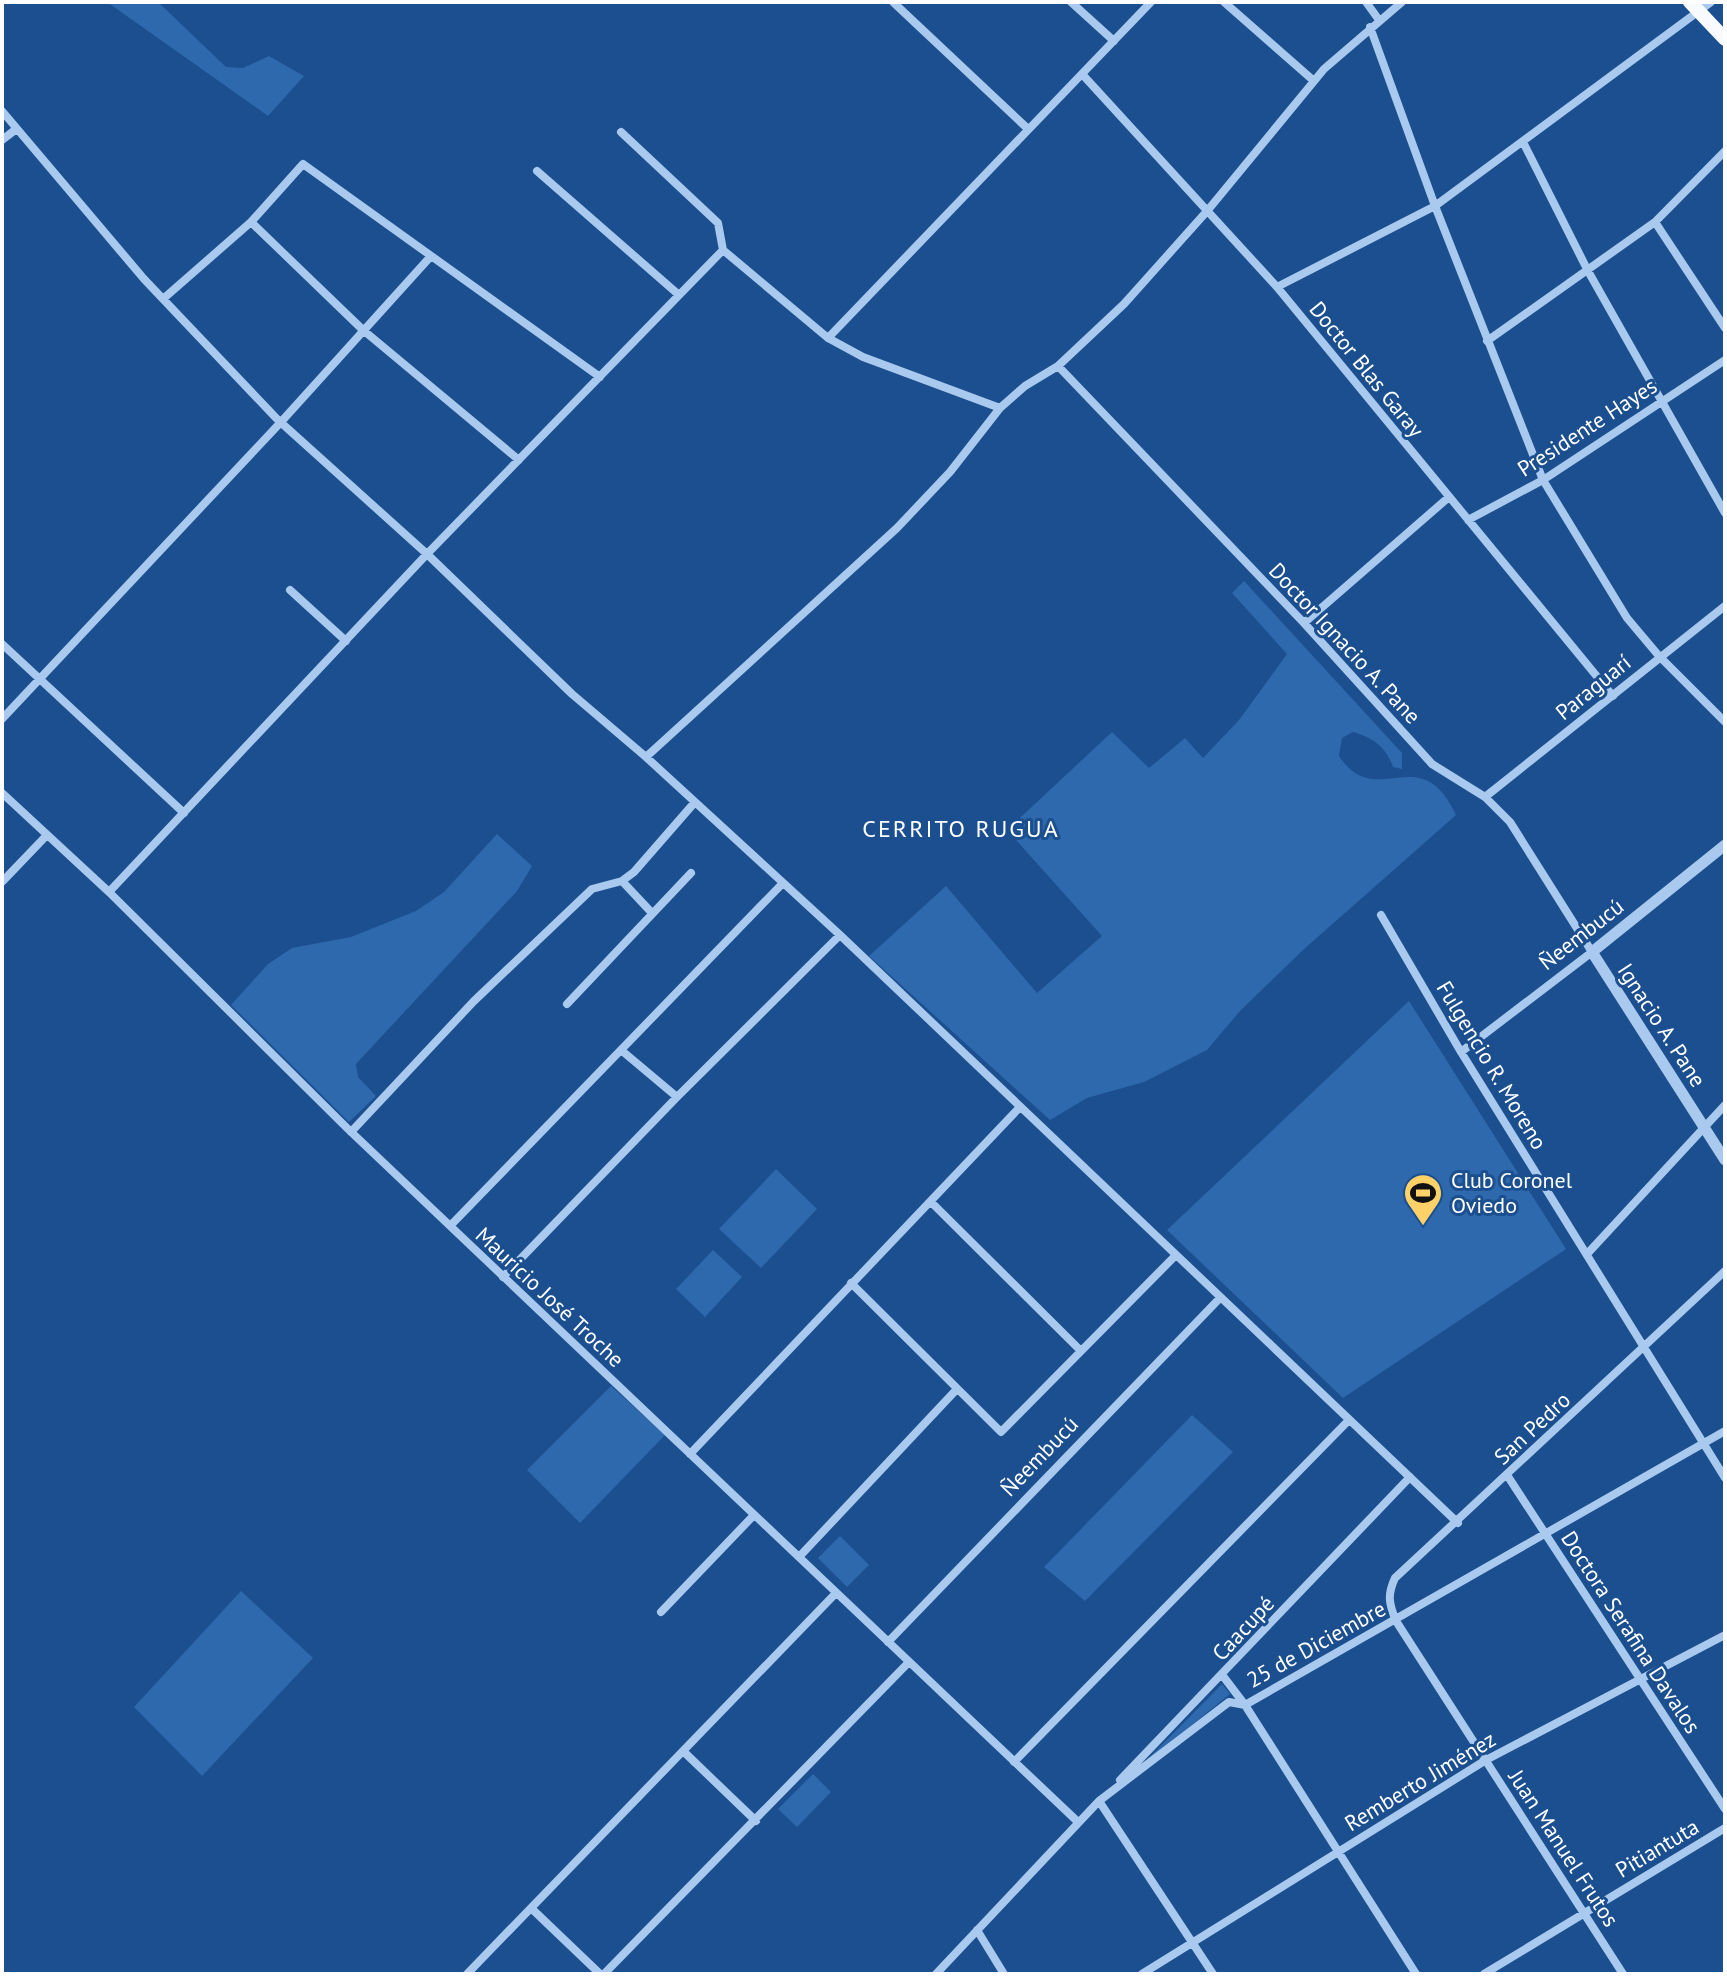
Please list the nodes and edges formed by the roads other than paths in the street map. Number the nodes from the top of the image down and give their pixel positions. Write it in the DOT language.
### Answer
graph roads {
  1 [pos="893,2"];
  2 [pos="1071,2"];
  3 [pos="1151,2"];
  4 [pos="1224,2"];
  5 [pos="1366,2"];
  6 [pos="1402,2"];
  7 [pos="1711,2"];
  8 [pos="904,6"];
  9 [pos="1694,7"];
  10 [pos="1379,20"];
  11 [pos="1370,27"];
  12 [pos="1725,39"];
  13 [pos="1114,41"];
  14 [pos="1082,74"];
  15 [pos="1314,81"];
  16 [pos="2,111"];
  17 [pos="1027,128"];
  18 [pos="15,130"];
  19 [pos="621,132"];
  20 [pos="2,140"];
  21 [pos="1523,142"];
  22 [pos="1725,151"];
  23 [pos="537,171"];
  24 [pos="1435,206"];
  25 [pos="1208,210"];
  26 [pos="251,222"];
  27 [pos="1655,222"];
  28 [pos="723,250"];
  29 [pos="431,256"];
  30 [pos="1588,271"];
  31 [pos="1277,287"];
  32 [pos="679,295"];
  33 [pos="163,299"];
  34 [pos="1725,328"];
  35 [pos="363,330"];
  36 [pos="828,338"];
  37 [pos="1487,341"];
  38 [pos="1725,360"];
  39 [pos="1058,366"];
  40 [pos="600,377"];
  41 [pos="1659,402"];
  42 [pos="1000,408"];
  43 [pos="281,422"];
  44 [pos="519,460"];
  45 [pos="1543,480"];
  46 [pos="1449,497"];
  47 [pos="1725,513"];
  48 [pos="1468,520"];
  49 [pos="427,554"];
  50 [pos="290,590"];
  51 [pos="1725,606"];
  52 [pos="1304,623"];
  53 [pos="346,641"];
  54 [pos="2,644"];
  55 [pos="1659,656"];
  56 [pos="40,679"];
  57 [pos="1613,696"];
  58 [pos="2,719"];
  59 [pos="1725,722"];
  60 [pos="646,757"];
  61 [pos="2,793"];
  62 [pos="1485,797"];
  63 [pos="695,802"];
  64 [pos="184,813"];
  65 [pos="47,835"];
  66 [pos="1725,845"];
  67 [pos="691,873"];
  68 [pos="622,881"];
  69 [pos="2,882"];
  70 [pos="783,883"];
  71 [pos="109,892"];
  72 [pos="652,913"];
  73 [pos="1381,915"];
  74 [pos="840,935"];
  75 [pos="1592,952"];
  76 [pos="567,1004"];
  77 [pos="621,1050"];
  78 [pos="1461,1052"];
  79 [pos="677,1097"];
  80 [pos="1725,1105"];
  81 [pos="1020,1107"];
  82 [pos="1705,1130"];
  83 [pos="351,1132"];
  84 [pos="1725,1160"];
  85 [pos="931,1202"];
  86 [pos="450,1226"];
  87 [pos="1588,1253"];
  88 [pos="1175,1256"];
  89 [pos="1725,1271"];
  90 [pos="503,1277"];
  91 [pos="851,1283"];
  92 [pos="1220,1298"];
  93 [pos="1642,1348"];
  94 [pos="1081,1351"];
  95 [pos="957,1389"];
  96 [pos="1349,1420"];
  97 [pos="1725,1431"];
  98 [pos="1704,1445"];
  99 [pos="690,1454"];
  100 [pos="1507,1475"];
  101 [pos="1410,1477"];
  102 [pos="1725,1478"];
  103 [pos="754,1515"];
  104 [pos="1458,1523"];
  105 [pos="1544,1531"];
  106 [pos="799,1557"];
  107 [pos="836,1593"];
  108 [pos="661,1612"];
  109 [pos="1396,1621"];
  110 [pos="1725,1635"];
  111 [pos="888,1642"];
  112 [pos="909,1662"];
  113 [pos="1223,1676"];
  114 [pos="1641,1679"];
  115 [pos="1245,1705"];
  116 [pos="683,1751"];
  117 [pos="1486,1760"];
  118 [pos="1014,1762"];
  119 [pos="1099,1801"];
  120 [pos="1725,1809"];
  121 [pos="756,1821"];
  122 [pos="1078,1822"];
  123 [pos="1725,1828"];
  124 [pos="1339,1852"];
  125 [pos="531,1908"];
  126 [pos="1584,1913"];
  127 [pos="977,1930"];
  128 [pos="1193,1943"];
  129 [pos="467,1974"];
  130 [pos="602,1974"];
  131 [pos="936,1974"];
  132 [pos="1004,1974"];
  133 [pos="1142,1974"];
  134 [pos="1213,1974"];
  135 [pos="1416,1974"];
  136 [pos="1484,1974"];
  137 [pos="1623,1974"];
  1 -- 8 [label="street"];
  2 -- 13 [label="street"];
  3 -- 13 [label="street"];
  4 -- 15 [label="street"];
  5 -- 10 [label="street"];
  6 -- 10 [label="street"];
  7 -- 9 [label="street"];
  8 -- 17 [label="street"];
  9 -- 12 [label="highway"];
  9 -- 21 [label="street"];
  10 -- 11 [label="street"];
  11 -- 15 [label="street"];
  11 -- 24 [label="street"];
  13 -- 14 [label="street"];
  14 -- 17 [label="street"];
  14 -- 25 [label="street, Doctor Blas Garay"];
  15 -- 25 [label="street"];
  16 -- 18 [label="street"];
  17 -- 36 [label="street"];
  18 -- 20 [label="street"];
  18 -- 33 [label="street"];
  19 -- 28 [label="street"];
  21 -- 24 [label="street"];
  21 -- 30 [label="street"];
  22 -- 27 [label="street"];
  23 -- 32 [label="street"];
  24 -- 31 [label="street"];
  24 -- 37 [label="street"];
  25 -- 31 [label="street, Doctor Blas Garay"];
  25 -- 39 [label="street"];
  26 -- 29 [label="street"];
  26 -- 33 [label="street"];
  26 -- 35 [label="street"];
  27 -- 30 [label="street"];
  27 -- 34 [label="street"];
  28 -- 32 [label="street"];
  28 -- 36 [label="street"];
  29 -- 35 [label="street"];
  29 -- 40 [label="street"];
  30 -- 37 [label="street"];
  30 -- 41 [label="street"];
  31 -- 46 [label="street, Doctor Blas Garay"];
  32 -- 40 [label="street"];
  33 -- 43 [label="street"];
  35 -- 43 [label="street"];
  35 -- 44 [label="street"];
  36 -- 42 [label="street"];
  37 -- 45 [label="street"];
  38 -- 41 [label="street, Presidente Hayes"];
  39 -- 42 [label="street"];
  39 -- 52 [label="street, Doctor Ignacio A. Pane"];
  40 -- 44 [label="street"];
  41 -- 45 [label="street, Presidente Hayes"];
  41 -- 47 [label="street"];
  42 -- 60 [label="street"];
  43 -- 49 [label="street"];
  43 -- 56 [label="street"];
  44 -- 49 [label="street"];
  45 -- 48 [label="street, Presidente Hayes"];
  45 -- 55 [label="street"];
  46 -- 48 [label="street, Doctor Blas Garay"];
  46 -- 52 [label="street"];
  48 -- 57 [label="street, Doctor Blas Garay"];
  49 -- 53 [label="street"];
  49 -- 60 [label="street"];
  50 -- 53 [label="street"];
  51 -- 55 [label="street, Paraguarí"];
  52 -- 62 [label="street, Doctor Ignacio A. Pane"];
  53 -- 64 [label="street"];
  54 -- 56 [label="street"];
  55 -- 57 [label="street, Paraguarí"];
  55 -- 59 [label="street"];
  56 -- 58 [label="street"];
  56 -- 64 [label="street"];
  57 -- 62 [label="street, Paraguarí"];
  60 -- 63 [label="street"];
  61 -- 65 [label="street, Mauricio José Troche"];
  62 -- 75 [label="street, Doctor Ignacio A. Pane"];
  63 -- 68 [label="street"];
  63 -- 70 [label="street"];
  64 -- 71 [label="street"];
  65 -- 69 [label="street"];
  65 -- 71 [label="street, Mauricio José Troche"];
  66 -- 75 [label="street, Ñeembucú"];
  67 -- 72 [label="street"];
  68 -- 72 [label="street"];
  68 -- 83 [label="street"];
  70 -- 74 [label="street"];
  70 -- 77 [label="street"];
  71 -- 83 [label="street, Mauricio José Troche"];
  72 -- 76 [label="street"];
  73 -- 78 [label="street, Fulgencio R. Moreno"];
  74 -- 79 [label="street"];
  74 -- 81 [label="street"];
  75 -- 78 [label="street, Ñeembucú"];
  75 -- 82 [label="street, Ignacio A. Pane"];
  77 -- 79 [label="street"];
  77 -- 86 [label="street"];
  78 -- 87 [label="street, Fulgencio R. Moreno"];
  79 -- 90 [label="street"];
  80 -- 82 [label="street"];
  81 -- 85 [label="street"];
  81 -- 88 [label="street"];
  82 -- 84 [label="street, Ignacio A. Pane"];
  82 -- 87 [label="street"];
  83 -- 86 [label="street, Mauricio José Troche"];
  85 -- 91 [label="street"];
  85 -- 94 [label="street"];
  86 -- 90 [label="street, Mauricio José Troche"];
  87 -- 93 [label="street, Fulgencio R. Moreno"];
  88 -- 92 [label="street"];
  88 -- 94 [label="street"];
  89 -- 93 [label="street, San Pedro"];
  90 -- 99 [label="street, Mauricio José Troche"];
  91 -- 95 [label="street"];
  91 -- 99 [label="street"];
  92 -- 96 [label="street"];
  92 -- 111 [label="street, Ñeembucú"];
  93 -- 98 [label="street, Fulgencio R. Moreno"];
  93 -- 100 [label="street, San Pedro"];
  94 -- 95 [label="street"];
  95 -- 106 [label="street"];
  96 -- 101 [label="street"];
  96 -- 118 [label="street"];
  97 -- 98 [label="street, 25 de Diciembre"];
  98 -- 102 [label="street, Fulgencio R. Moreno"];
  98 -- 105 [label="street, 25 de Diciembre"];
  99 -- 103 [label="street, Mauricio José Troche"];
  100 -- 104 [label="street, San Pedro"];
  100 -- 105 [label="street, Doctora Serafina Davalos"];
  101 -- 104 [label="street"];
  101 -- 113 [label="street, Caacupé"];
  103 -- 106 [label="street, Mauricio José Troche"];
  103 -- 108 [label="street"];
  104 -- 109 [label="street, San Pedro"];
  105 -- 109 [label="street, 25 de Diciembre"];
  105 -- 114 [label="street, Doctora Serafina Davalos"];
  106 -- 107 [label="street, Mauricio José Troche"];
  107 -- 111 [label="street, Mauricio José Troche"];
  107 -- 116 [label="street"];
  109 -- 115 [label="street, 25 de Diciembre"];
  109 -- 117 [label="street, Juan Manuel Frutos"];
  110 -- 114 [label="street, Remberto Jiménez"];
  111 -- 112 [label="street, Mauricio José Troche"];
  112 -- 118 [label="street, Mauricio José Troche"];
  112 -- 121 [label="street"];
  113 -- 115 [label="street"];
  113 -- 119 [label="street, Caacupé"];
  114 -- 117 [label="street, Remberto Jiménez"];
  114 -- 120 [label="street, Doctora Serafina Davalos"];
  115 -- 119 [label="street, 25 de Diciembre"];
  115 -- 124 [label="street"];
  116 -- 121 [label="street"];
  116 -- 125 [label="street"];
  117 -- 124 [label="street, Remberto Jiménez"];
  117 -- 126 [label="street, Juan Manuel Frutos"];
  118 -- 122 [label="street, Mauricio José Troche"];
  119 -- 122 [label="street, 25 de Diciembre"];
  119 -- 128 [label="street"];
  121 -- 130 [label="street"];
  122 -- 127 [label="street, 25 de Diciembre"];
  123 -- 126 [label="street, Pitiantuta"];
  124 -- 128 [label="street, Remberto Jiménez"];
  124 -- 135 [label="street"];
  125 -- 129 [label="street"];
  125 -- 130 [label="street"];
  126 -- 136 [label="street, Pitiantuta"];
  126 -- 137 [label="street, Juan Manuel Frutos"];
  127 -- 131 [label="street, 25 de Diciembre"];
  127 -- 132 [label="street"];
  128 -- 133 [label="street, Remberto Jiménez"];
  128 -- 134 [label="street"];
}
